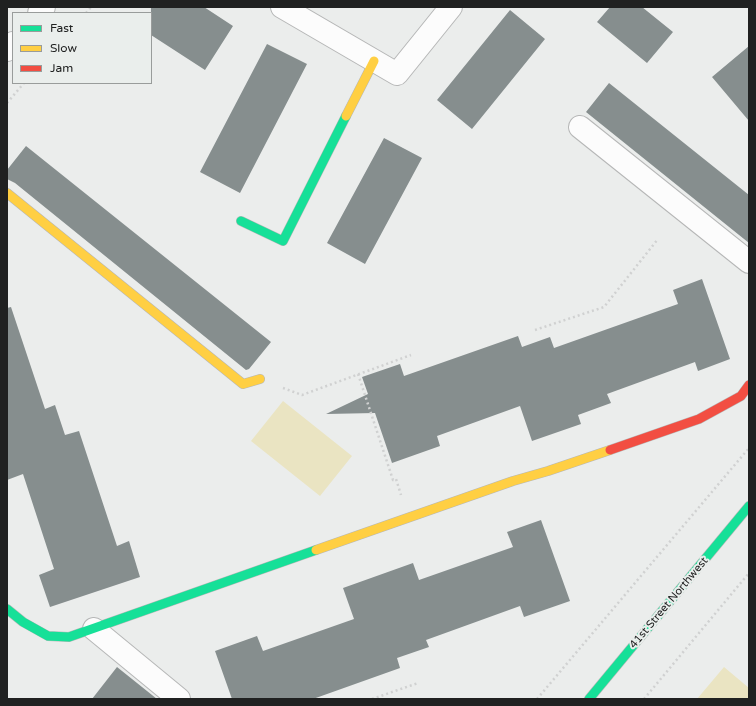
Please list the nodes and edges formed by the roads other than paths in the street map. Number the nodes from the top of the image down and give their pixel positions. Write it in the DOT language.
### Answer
graph roads {
  1 [pos="282,7"];
  2 [pos="451,7"];
  3 [pos="374,61"];
  4 [pos="580,127"];
  5 [pos="7,193"];
  6 [pos="241,221"];
  7 [pos="749,262"];
  8 [pos="260,379"];
  9 [pos="746,394"];
  10 [pos="749,506"];
  11 [pos="7,609"];
  12 [pos="94,629"];
  13 [pos="179,699"];
  14 [pos="589,699"];
  1 -- 3 [label="street"];
  2 -- 3 [label="street"];
  3 -- 6 [label="street"];
  4 -- 7 [label="street"];
  5 -- 8 [label="street"];
  9 -- 12 [label="street"];
  10 -- 14 [label="street, 41st Street Northwest"];
  11 -- 12 [label="street"];
  12 -- 13 [label="street"];
}
